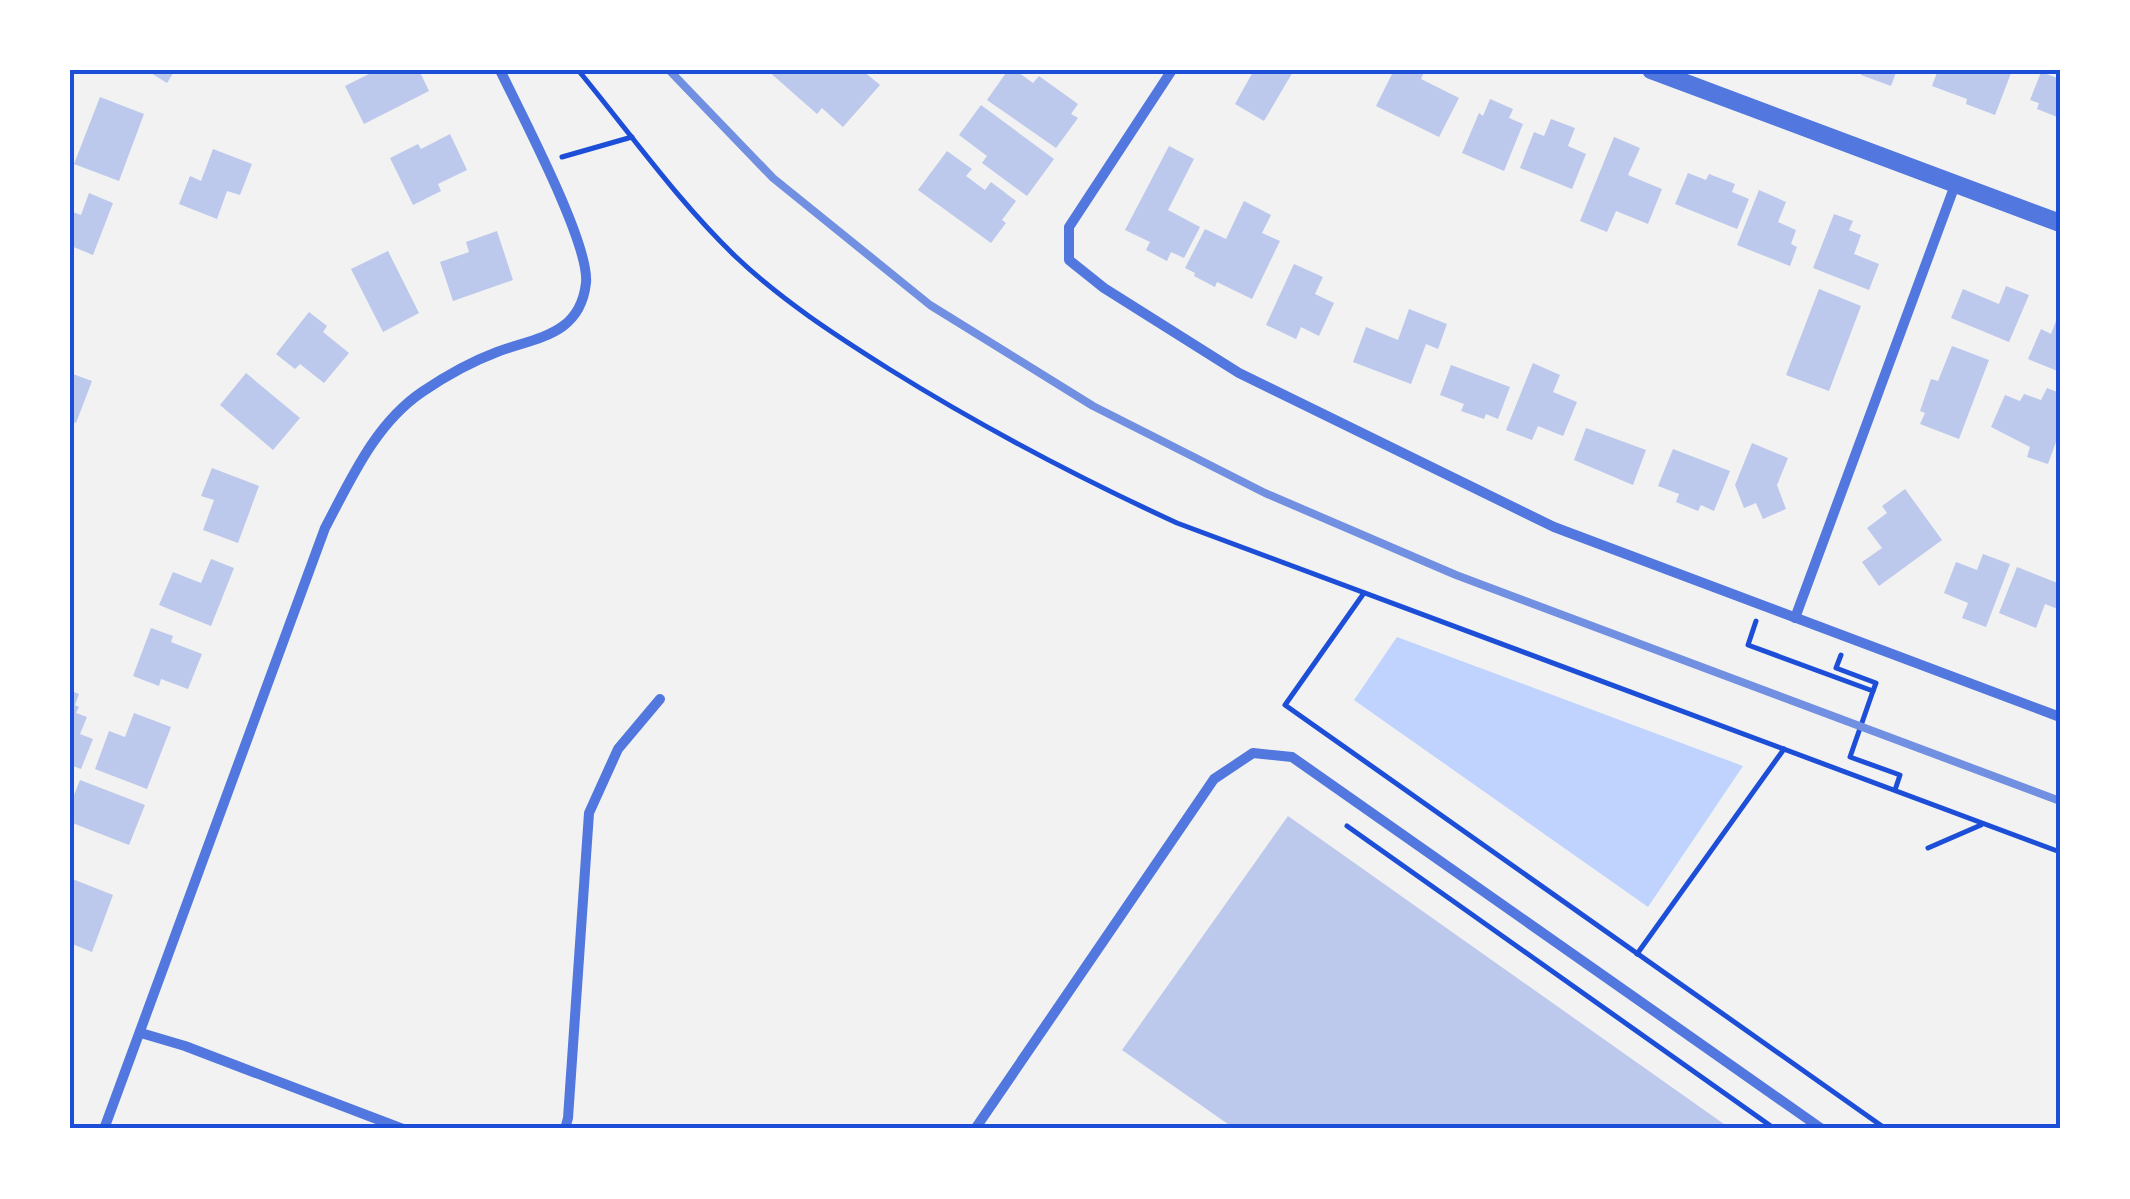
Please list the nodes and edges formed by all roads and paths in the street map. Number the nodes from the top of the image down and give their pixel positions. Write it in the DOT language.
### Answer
graph roads {
  1 [pos="500,70"];
  2 [pos="578,70"];
  3 [pos="1172,70"];
  4 [pos="1651,70"];
  5 [pos="632,138"];
  6 [pos="543,163"];
  7 [pos="1955,185"];
  8 [pos="2060,223"];
  9 [pos="1364,593"];
  10 [pos="1762,605"];
  11 [pos="1795,618"];
  12 [pos="1841,655"];
  13 [pos="1873,691"];
  14 [pos="660,698"];
  15 [pos="2060,717"];
  16 [pos="1784,749"];
  17 [pos="1895,790"];
  18 [pos="1984,824"];
  19 [pos="1347,826"];
  20 [pos="1928,848"];
  21 [pos="2060,852"];
  22 [pos="1637,954"];
  23 [pos="141,1033"];
  24 [pos="104,1129"];
  25 [pos="404,1129"];
  26 [pos="565,1129"];
  27 [pos="975,1129"];
  28 [pos="1774,1129"];
  29 [pos="1822,1129"];
  30 [pos="1886,1129"];
  1 -- 6 [label="street"];
  2 -- 5 [label="path"];
  3 -- 10 [label="street"];
  4 -- 7 [label="street"];
  5 -- 6 [label="path"];
  5 -- 9 [label="path"];
  6 -- 23 [label="street"];
  7 -- 8 [label="street"];
  7 -- 11 [label="street"];
  9 -- 16 [label="path"];
  9 -- 22 [label="path"];
  10 -- 11 [label="street"];
  10 -- 13 [label="path"];
  11 -- 15 [label="street"];
  12 -- 13 [label="path"];
  13 -- 17 [label="path"];
  14 -- 26 [label="street"];
  16 -- 17 [label="path"];
  16 -- 22 [label="path"];
  17 -- 18 [label="path"];
  18 -- 20 [label="path"];
  18 -- 21 [label="path"];
  19 -- 28 [label="path"];
  22 -- 30 [label="path"];
  23 -- 24 [label="street"];
  23 -- 25 [label="street"];
  27 -- 29 [label="street"];
}
